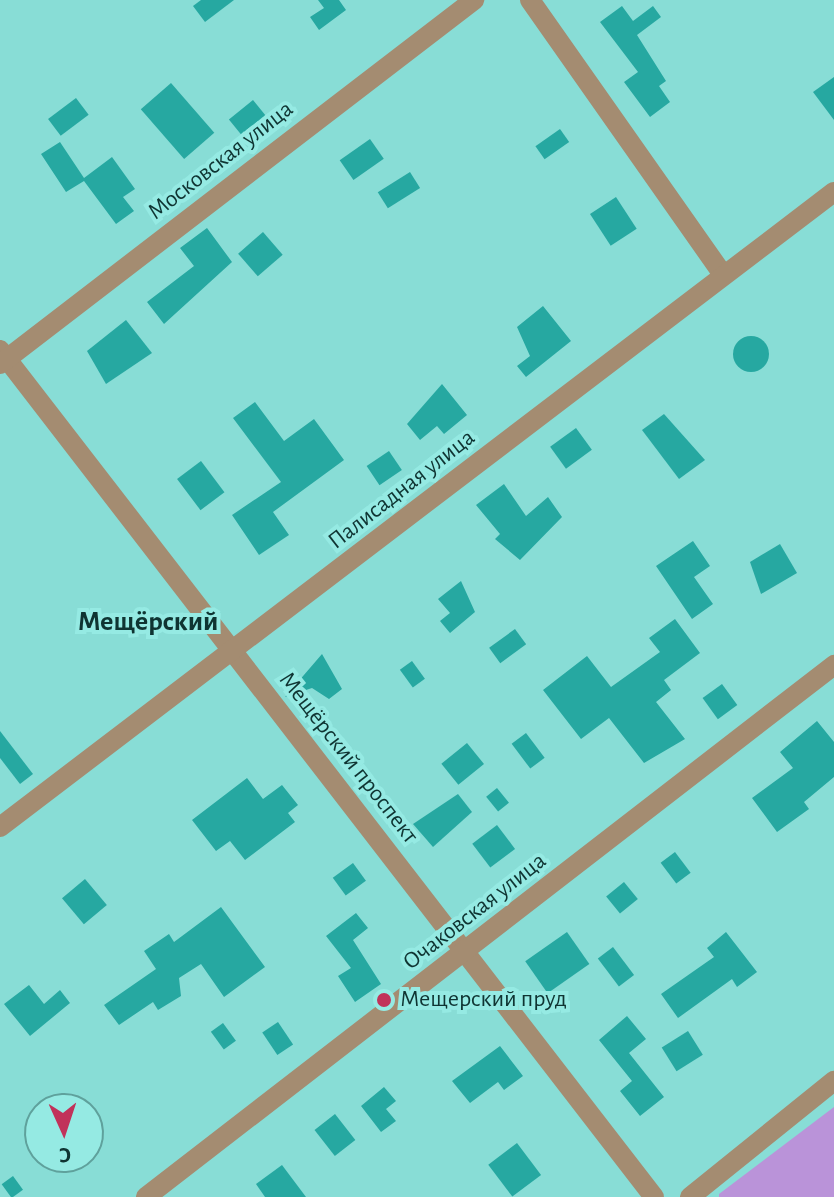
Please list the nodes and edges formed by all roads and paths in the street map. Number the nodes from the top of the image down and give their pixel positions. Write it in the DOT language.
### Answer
graph roads {
  1 [pos="474,0"];
  2 [pos="530,0"];
  3 [pos="834,192"];
  4 [pos="722,273"];
  5 [pos="2,358"];
  6 [pos="234,654"];
  7 [pos="834,665"];
  8 [pos="0,827"];
  9 [pos="466,953"];
  10 [pos="834,1081"];
  11 [pos="146,1197"];
  12 [pos="654,1197"];
  13 [pos="690,1197"];
  1 -- 5 [label="street, Московская улица"];
  2 -- 4 [label="street"];
  3 -- 4 [label="street, Палисадная улица"];
  4 -- 6 [label="street, Палисадная улица"];
  5 -- 6 [label="street, Мещёрский проспект"];
  6 -- 8 [label="street, Палисадная улица"];
  6 -- 9 [label="street, Мещёрский проспект"];
  7 -- 9 [label="street, Очаковская улица"];
  9 -- 11 [label="street, Очаковская улица"];
  9 -- 12 [label="street, Мещёрский проспект"];
  10 -- 13 [label="street"];
}
